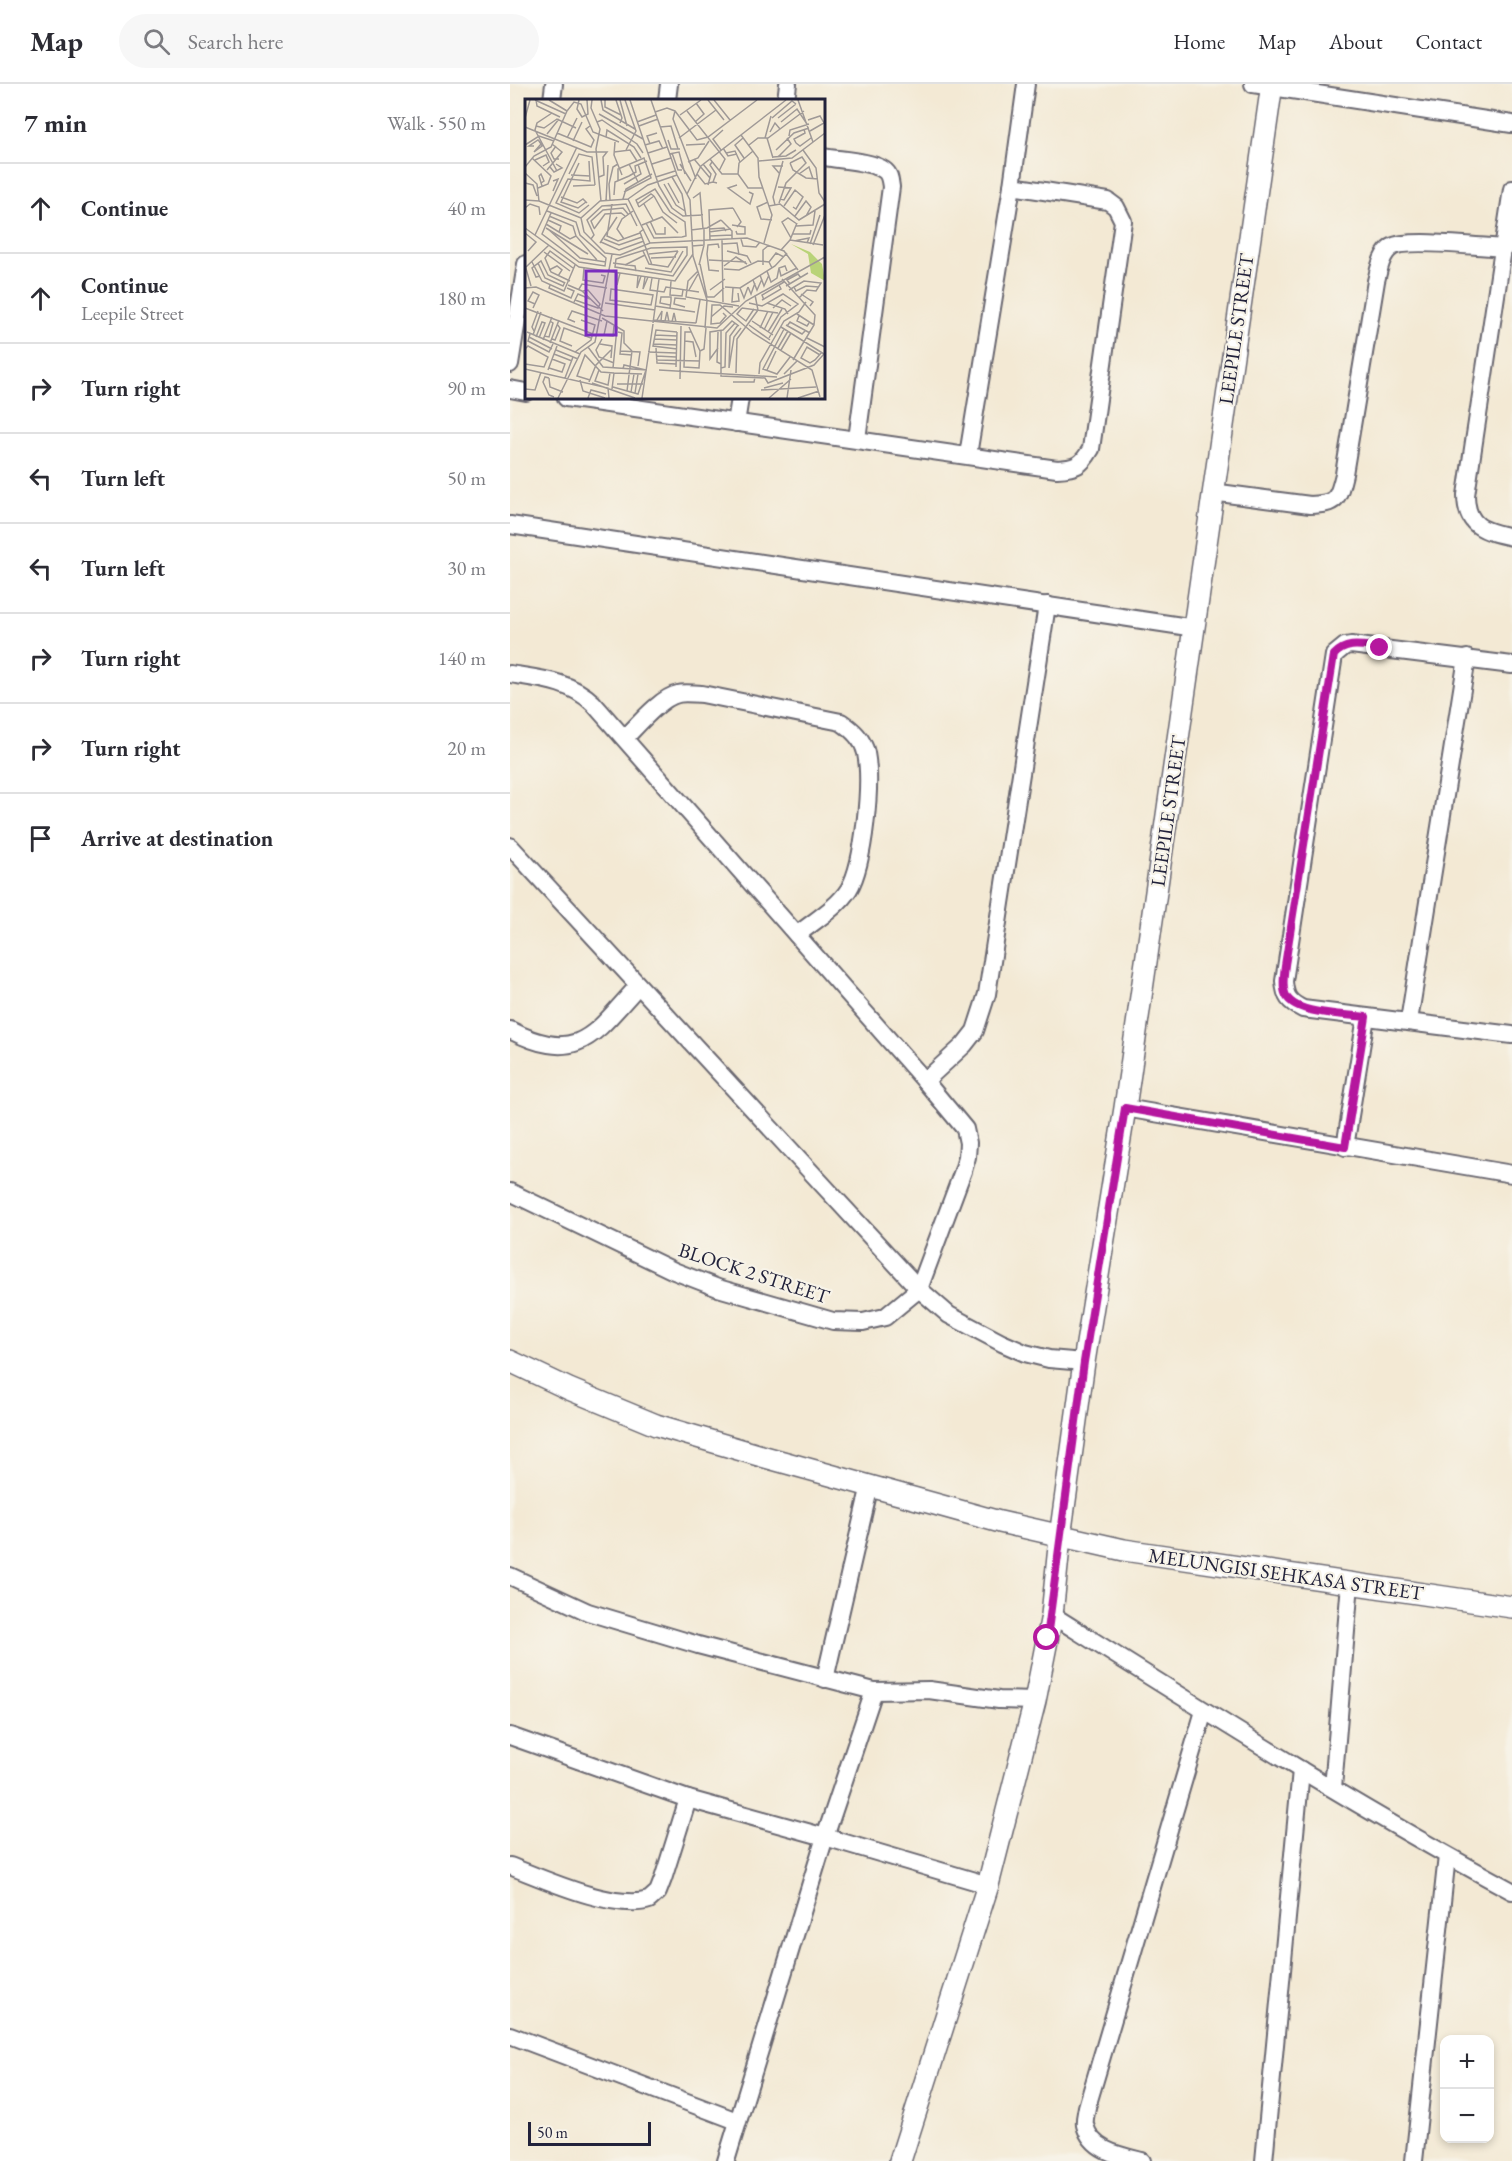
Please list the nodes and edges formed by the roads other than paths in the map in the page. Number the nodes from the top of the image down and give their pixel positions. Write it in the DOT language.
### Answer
graph roads {
  1 [pos="554,84"];
  2 [pos="669,84"];
  3 [pos="788,84"];
  4 [pos="1026,84"];
  5 [pos="1266,85"];
  6 [pos="552,99"];
  7 [pos="667,99"];
  8 [pos="786,99"];
  9 [pos="1512,124"];
  10 [pos="825,157"];
  11 [pos="1012,186"];
  12 [pos="1512,189"];
  13 [pos="1504,248"];
  14 [pos="525,270"];
  15 [pos="510,364"];
  16 [pos="510,389"];
  17 [pos="525,392"];
  18 [pos="584,399"];
  19 [pos="740,399"];
  20 [pos="619,401"];
  21 [pos="736,423"];
  22 [pos="857,439"];
  23 [pos="968,455"];
  24 [pos="1212,492"];
  25 [pos="510,525"];
  26 [pos="1512,537"];
  27 [pos="1047,606"];
  28 [pos="1195,628"];
  29 [pos="1467,658"];
  30 [pos="1512,665"];
  31 [pos="510,674"];
  32 [pos="625,738"];
  33 [pos="510,846"];
  34 [pos="797,935"];
  35 [pos="638,986"];
  36 [pos="1366,1017"];
  37 [pos="1409,1021"];
  38 [pos="510,1030"];
  39 [pos="1512,1035"];
  40 [pos="925,1081"];
  41 [pos="1125,1108"];
  42 [pos="1345,1147"];
  43 [pos="1512,1174"];
  44 [pos="510,1192"];
  45 [pos="920,1289"];
  46 [pos="510,1361"];
  47 [pos="1084,1362"];
  48 [pos="870,1485"];
  49 [pos="1060,1537"];
  50 [pos="510,1576"];
  51 [pos="1350,1583"];
  52 [pos="1512,1607"];
  53 [pos="1052,1615"];
  54 [pos="825,1679"];
  55 [pos="874,1691"];
  56 [pos="1035,1701"];
  57 [pos="1204,1711"];
  58 [pos="510,1736"];
  59 [pos="1301,1770"];
  60 [pos="1333,1788"];
  61 [pos="688,1799"];
  62 [pos="825,1837"];
  63 [pos="1447,1856"];
  64 [pos="510,1866"];
  65 [pos="988,1885"];
  66 [pos="1512,1891"];
  67 [pos="510,2035"];
  68 [pos="737,2121"];
  69 [pos="726,2161"];
  70 [pos="900,2161"];
  71 [pos="1142,2161"];
  72 [pos="1264,2161"];
  73 [pos="1414,2161"];
  1 -- 6 [label="street"];
  2 -- 7 [label="street"];
  3 -- 8 [label="street"];
  4 -- 11 [label="street"];
  5 -- 9 [label="street"];
  5 -- 24 [label="street, LEEPILE STREET"];
  10 -- 22 [label="street"];
  11 -- 23 [label="street"];
  11 -- 23 [label="street"];
  12 -- 13 [label="street"];
  13 -- 24 [label="street"];
  13 -- 26 [label="street"];
  14 -- 15 [label="street"];
  16 -- 17 [label="street"];
  18 -- 20 [label="street"];
  19 -- 21 [label="street"];
  20 -- 21 [label="street"];
  21 -- 22 [label="street"];
  22 -- 23 [label="street"];
  24 -- 28 [label="street, LEEPILE STREET"];
  25 -- 27 [label="street"];
  27 -- 28 [label="street"];
  27 -- 40 [label="street"];
  28 -- 41 [label="street, LEEPILE STREET"];
  29 -- 30 [label="street"];
  29 -- 36 [label="street"];
  29 -- 37 [label="street"];
  31 -- 32 [label="street"];
  32 -- 34 [label="street"];
  32 -- 34 [label="street"];
  33 -- 35 [label="street"];
  34 -- 40 [label="street"];
  35 -- 38 [label="street"];
  35 -- 45 [label="street"];
  36 -- 37 [label="street"];
  36 -- 42 [label="street"];
  37 -- 39 [label="street"];
  40 -- 45 [label="street"];
  41 -- 42 [label="street"];
  41 -- 47 [label="street, LEEPILE STREET"];
  42 -- 43 [label="street"];
  44 -- 45 [label="street, BLOCK 2 STREET"];
  45 -- 47 [label="street"];
  46 -- 48 [label="street, MELUNGISI SEHKASA STREET"];
  47 -- 49 [label="street, LEEPILE STREET"];
  48 -- 49 [label="street, MELUNGISI SEHKASA STREET"];
  48 -- 54 [label="street"];
  49 -- 51 [label="street, MELUNGISI SEHKASA STREET"];
  49 -- 53 [label="street, LEEPILE STREET"];
  50 -- 54 [label="street"];
  51 -- 52 [label="street, MELUNGISI SEHKASA STREET"];
  51 -- 60 [label="street"];
  53 -- 56 [label="street, LEEPILE STREET"];
  53 -- 57 [label="street"];
  54 -- 55 [label="street"];
  55 -- 56 [label="street"];
  55 -- 62 [label="street"];
  56 -- 65 [label="street, LEEPILE STREET"];
  57 -- 59 [label="street"];
  57 -- 71 [label="street"];
  58 -- 61 [label="street"];
  59 -- 60 [label="street"];
  59 -- 72 [label="street"];
  60 -- 63 [label="street"];
  61 -- 62 [label="street"];
  61 -- 64 [label="street"];
  62 -- 65 [label="street"];
  62 -- 68 [label="street"];
  63 -- 66 [label="street"];
  63 -- 73 [label="street"];
  65 -- 70 [label="street, LEEPILE STREET"];
  67 -- 68 [label="street"];
  68 -- 69 [label="street"];
}
